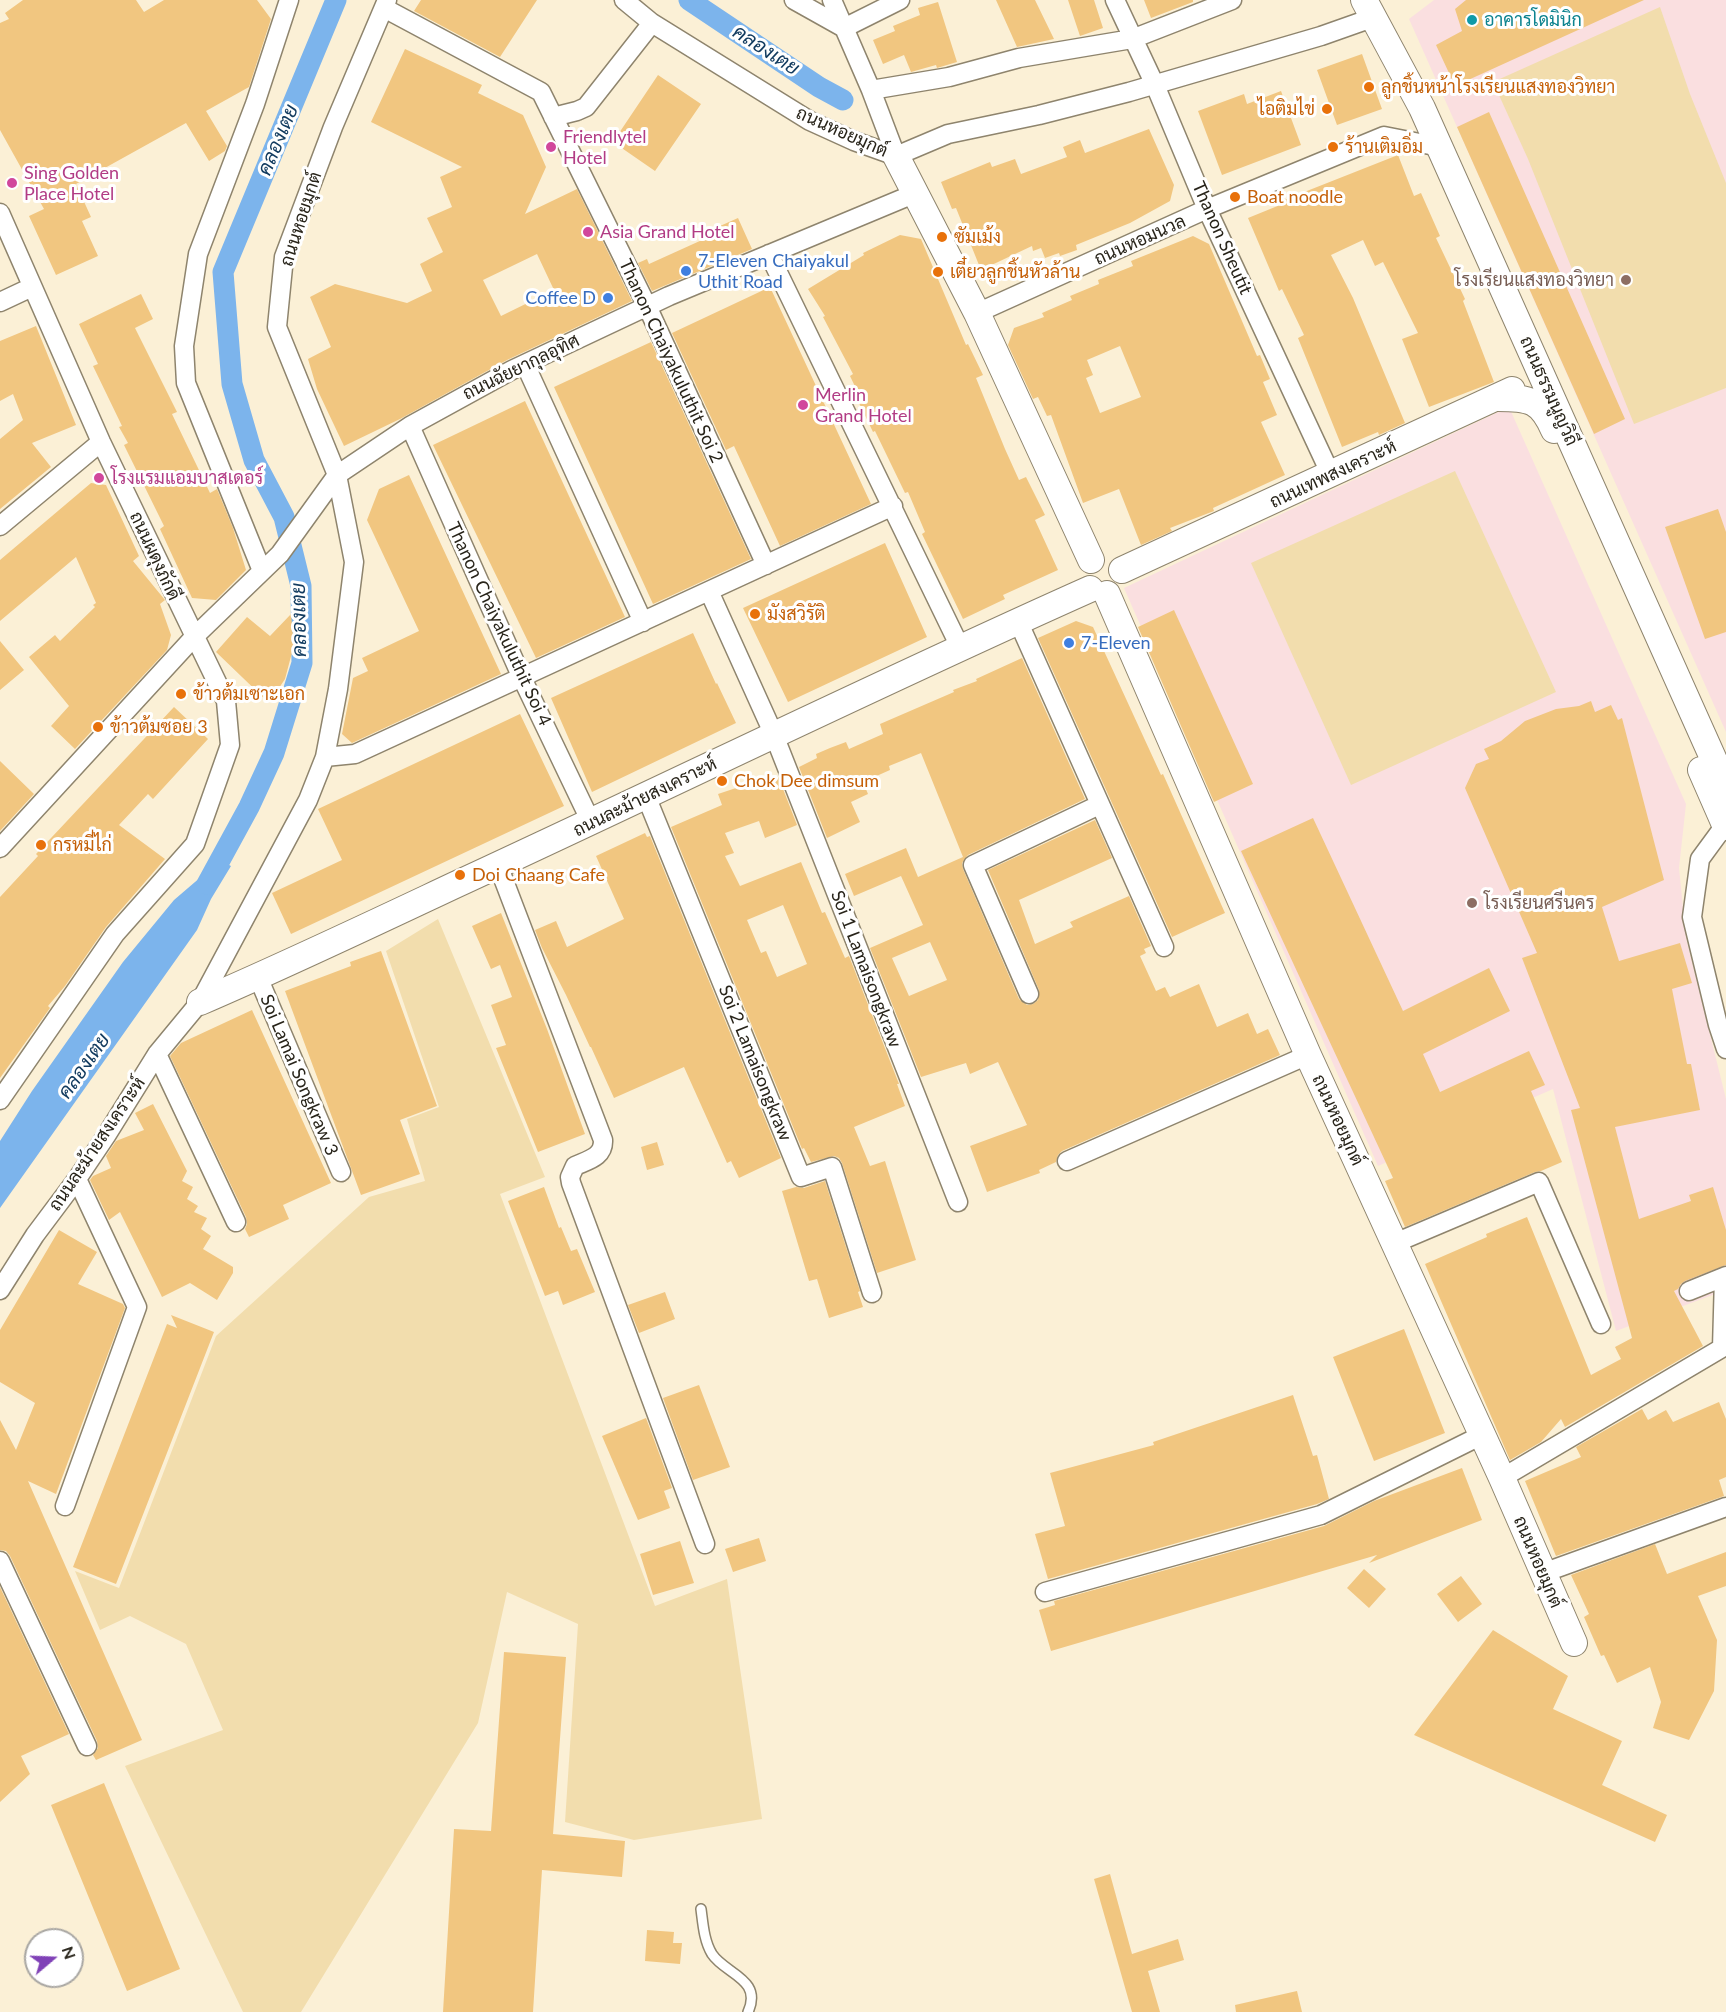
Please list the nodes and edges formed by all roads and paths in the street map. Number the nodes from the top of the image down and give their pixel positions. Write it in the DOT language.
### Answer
graph roads {
  1 [pos="289,0"];
  2 [pos="624,0"];
  3 [pos="794,0"];
  4 [pos="832,0"];
  5 [pos="900,0"];
  6 [pos="1115,0"];
  7 [pos="1232,0"];
  8 [pos="386,4"];
  9 [pos="1368,9"];
  10 [pos="651,23"];
  11 [pos="844,28"];
  12 [pos="1132,39"];
  13 [pos="1155,84"];
  14 [pos="873,93"];
  15 [pos="553,117"];
  16 [pos="893,147"];
  17 [pos="1440,147"];
  18 [pos="916,193"];
  19 [pos="1207,209"];
  20 [pos="0,213"];
  21 [pos="769,254"];
  22 [pos="32,286"];
  23 [pos="0,302"];
  24 [pos="647,306"];
  25 [pos="977,313"];
  26 [pos="525,364"];
  27 [pos="1542,375"];
  28 [pos="1498,398"];
  29 [pos="410,426"];
  30 [pos="101,441"];
  31 [pos="338,475"];
  32 [pos="1331,475"];
  33 [pos="893,506"];
  34 [pos="0,526"];
  35 [pos="1091,560"];
  36 [pos="766,565"];
  37 [pos="1122,570"];
  38 [pos="262,571"];
  39 [pos="709,591"];
  40 [pos="1098,591"];
  41 [pos="1018,621"];
  42 [pos="643,622"];
  43 [pos="194,638"];
  44 [pos="960,647"];
  45 [pos="522,678"];
  46 [pos="774,735"];
  47 [pos="325,757"];
  48 [pos="1726,787"];
  49 [pos="646,796"];
  50 [pos="1099,805"];
  51 [pos="591,822"];
  52 [pos="1725,826"];
  53 [pos="0,848"];
  54 [pos="498,865"];
  55 [pos="1164,947"];
  56 [pos="258,977"];
  57 [pos="1029,994"];
  58 [pos="200,1002"];
  59 [pos="1726,1049"];
  60 [pos="157,1054"];
  61 [pos="1308,1056"];
  62 [pos="0,1100"];
  63 [pos="1067,1161"];
  64 [pos="341,1172"];
  65 [pos="77,1179"];
  66 [pos="958,1202"];
  67 [pos="236,1222"];
  68 [pos="1395,1243"];
  69 [pos="1725,1276"];
  70 [pos="0,1290"];
  71 [pos="1689,1291"];
  72 [pos="872,1293"];
  73 [pos="1600,1324"];
  74 [pos="1482,1435"];
  75 [pos="1502,1478"];
  76 [pos="65,1506"];
  77 [pos="1726,1507"];
  78 [pos="705,1544"];
  79 [pos="0,1562"];
  80 [pos="1543,1573"];
  81 [pos="1045,1592"];
  82 [pos="1574,1643"];
  83 [pos="87,1746"];
  84 [pos="701,1909"];
  85 [pos="748,2012"];
  1 -- 38 [label="street"];
  2 -- 10 [label="street, ถนนหอยมุกต์"];
  3 -- 11 [label="street"];
  4 -- 11 [label="street"];
  5 -- 11 [label="street"];
  6 -- 12 [label="street, Thanon Sheutit"];
  7 -- 12 [label="street"];
  8 -- 15 [label="street, Thanon Chaiyakuluthit Soi 2"];
  8 -- 31 [label="street, ถนนหอยมุกต์"];
  9 -- 13 [label="street"];
  9 -- 17 [label="street, ถนนธรรมนูญวิถี"];
  10 -- 15 [label="street"];
  10 -- 16 [label="street, ถนนหอยมุกต์"];
  11 -- 14 [label="street"];
  12 -- 13 [label="street, Thanon Sheutit"];
  12 -- 14 [label="street"];
  13 -- 16 [label="street"];
  13 -- 19 [label="street, Thanon Sheutit"];
  14 -- 16 [label="street"];
  15 -- 24 [label="street, Thanon Chaiyakuluthit Soi 2"];
  16 -- 18 [label="street, ถนนหอยมุกต์"];
  17 -- 19 [label="street, ถนนหอมนวล"];
  17 -- 27 [label="street, ถนนธรรมนูญวิถี"];
  18 -- 21 [label="street, ถนนฉัยยากุลอุทิศ"];
  18 -- 25 [label="street, ถนนหอยมุกต์"];
  19 -- 25 [label="street, ถนนหอมนวล"];
  19 -- 32 [label="street, Thanon Sheutit"];
  20 -- 22 [label="street, ถนนผดุงภักดี"];
  21 -- 24 [label="street, ถนนฉัยยากุลอุทิศ"];
  21 -- 33 [label="street"];
  22 -- 23 [label="street"];
  22 -- 30 [label="street, ถนนผดุงภักดี"];
  24 -- 26 [label="street, ถนนฉัยยากุลอุทิศ"];
  24 -- 36 [label="street, Thanon Chaiyakuluthit Soi 2"];
  25 -- 35 [label="street, ถนนหอยมุกต์"];
  26 -- 29 [label="street, ถนนฉัยยากุลอุทิศ"];
  26 -- 42 [label="street"];
  27 -- 28 [label="street, ถนนเทพสงเคราะห์"];
  27 -- 48 [label="street, ถนนธรรมนูญวิถี"];
  28 -- 32 [label="street, ถนนเทพสงเคราะห์"];
  28 -- 52 [label="street, ถนนธรรมนูญวิถี"];
  29 -- 31 [label="street, ถนนฉัยยากุลอุทิศ"];
  29 -- 45 [label="street, Thanon Chaiyakuluthit Soi 4"];
  30 -- 34 [label="street"];
  30 -- 43 [label="street, ถนนผดุงภักดี"];
  31 -- 38 [label="street, ถนนฉัยยากุลอุทิศ"];
  31 -- 47 [label="street, ถนนละม้ายสงเคราะห์"];
  32 -- 37 [label="street, ถนนเทพสงเคราะห์"];
  33 -- 36 [label="street"];
  33 -- 44 [label="street"];
  35 -- 37 [label="street"];
  35 -- 40 [label="street"];
  36 -- 39 [label="street"];
  37 -- 40 [label="street"];
  38 -- 43 [label="street, ถนนฉัยยากุลอุทิศ"];
  39 -- 42 [label="street"];
  39 -- 46 [label="street, Soi 1 Lamaisongkraw"];
  40 -- 41 [label="street, ถนนละม้ายสงเคราะห์"];
  40 -- 61 [label="street, ถนนหอยมุกต์"];
  41 -- 44 [label="street, ถนนละม้ายสงเคราะห์"];
  41 -- 50 [label="street"];
  42 -- 45 [label="street"];
  43 -- 53 [label="street"];
  43 -- 62 [label="street, ถนนผดุงภักดี"];
  44 -- 46 [label="street, ถนนละม้ายสงเคราะห์"];
  45 -- 47 [label="street"];
  45 -- 51 [label="street, Thanon Chaiyakuluthit Soi 4"];
  46 -- 49 [label="street, ถนนละม้ายสงเคราะห์"];
  46 -- 66 [label="street, Soi 1 Lamaisongkraw"];
  47 -- 58 [label="street, ถนนละม้ายสงเคราะห์"];
  49 -- 51 [label="street, ถนนละม้ายสงเคราะห์"];
  49 -- 72 [label="street, Soi 2 Lamaisongkraw"];
  50 -- 55 [label="street"];
  50 -- 57 [label="street"];
  51 -- 54 [label="street, ถนนละม้ายสงเคราะห์"];
  52 -- 59 [label="street"];
  54 -- 56 [label="street, ถนนละม้ายสงเคราะห์"];
  54 -- 78 [label="street"];
  56 -- 58 [label="street, ถนนละม้ายสงเคราะห์"];
  56 -- 64 [label="street, Soi Lamai Songkraw 3"];
  58 -- 60 [label="street, ถนนละม้ายสงเคราะห์"];
  60 -- 65 [label="street, ถนนละม้ายสงเคราะห์"];
  60 -- 67 [label="street"];
  61 -- 63 [label="street"];
  61 -- 68 [label="street, ถนนหอยมุกต์"];
  65 -- 70 [label="street, ถนนละม้ายสงเคราะห์"];
  65 -- 76 [label="street"];
  68 -- 73 [label="street"];
  68 -- 74 [label="street, ถนนหอยมุกต์"];
  69 -- 71 [label="street"];
  69 -- 75 [label="street"];
  74 -- 75 [label="street, ถนนหอยมุกต์"];
  74 -- 81 [label="street"];
  75 -- 80 [label="street, ถนนหอยมุกต์"];
  77 -- 80 [label="street"];
  79 -- 83 [label="street"];
  80 -- 82 [label="street, ถนนหอยมุกต์"];
  84 -- 85 [label="lane"];
}
